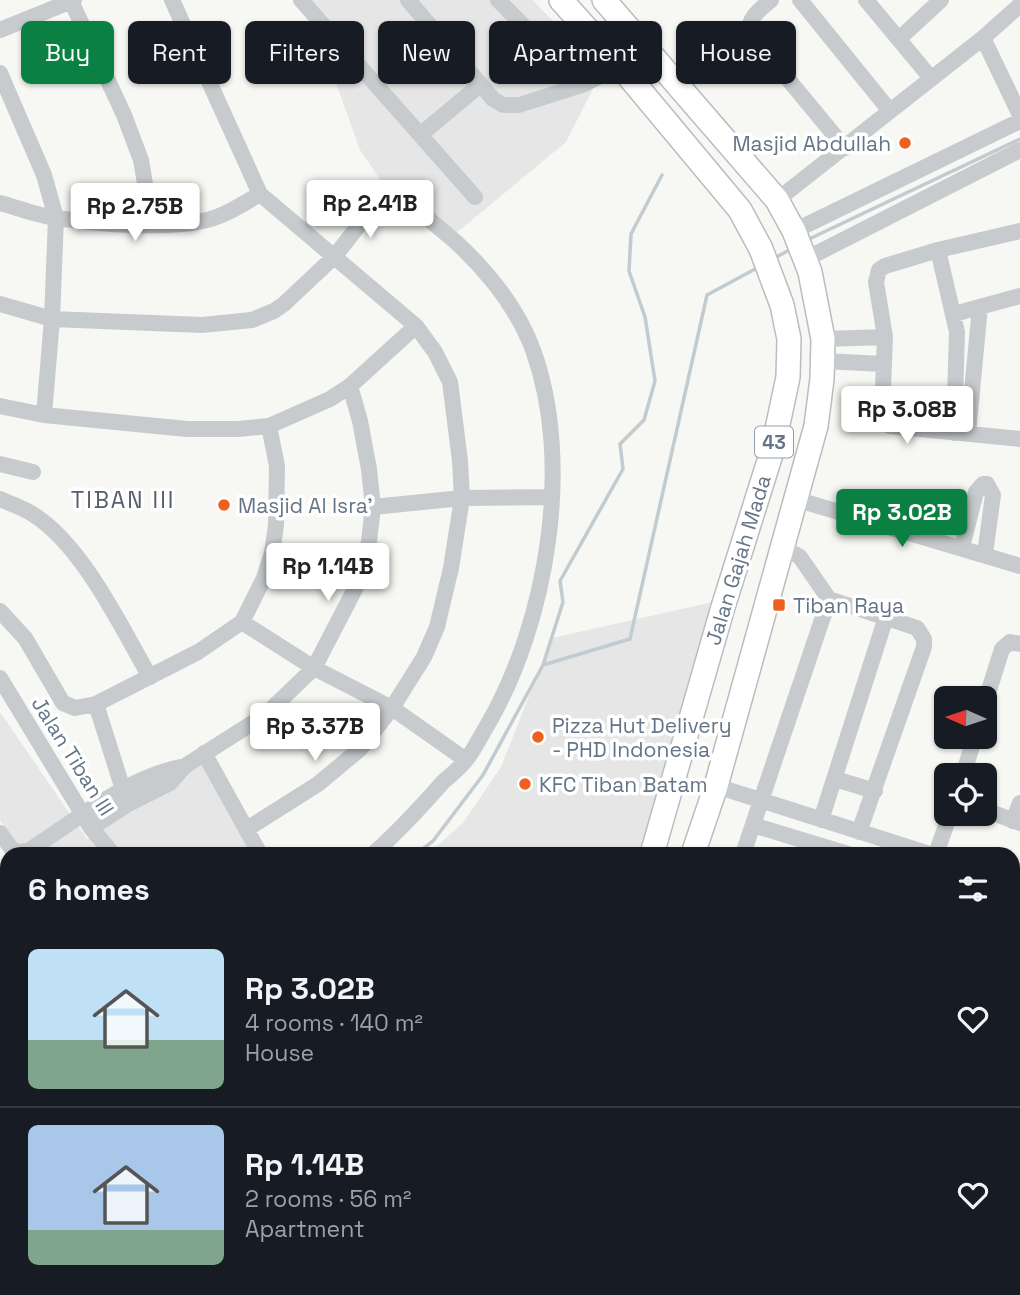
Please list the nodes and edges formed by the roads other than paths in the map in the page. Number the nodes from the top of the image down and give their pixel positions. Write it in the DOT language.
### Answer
graph roads {
  1 [pos="172,0"];
  2 [pos="301,0"];
  3 [pos="408,0"];
  4 [pos="498,0"];
  5 [pos="561,0"];
  6 [pos="604,0"];
  7 [pos="771,0"];
  8 [pos="800,0"];
  9 [pos="866,0"];
  10 [pos="941,0"];
  11 [pos="72,1"];
  12 [pos="1020,5"];
  13 [pos="580,21"];
  14 [pos="0,30"];
  15 [pos="982,38"];
  16 [pos="899,40"];
  17 [pos="0,73"];
  18 [pos="930,77"];
  19 [pos="635,84"];
  20 [pos="480,85"];
  21 [pos="582,85"];
  22 [pos="890,111"];
  23 [pos="1020,115"];
  24 [pos="1020,121"];
  25 [pos="420,135"];
  26 [pos="845,148"];
  27 [pos="1020,150"];
  28 [pos="260,194"];
  29 [pos="475,197"];
  30 [pos="777,200"];
  31 [pos="0,203"];
  32 [pos="55,218"];
  33 [pos="152,225"];
  34 [pos="1020,231"];
  35 [pos="799,243"];
  36 [pos="938,250"];
  37 [pos="335,256"];
  38 [pos="1020,296"];
  39 [pos="0,304"];
  40 [pos="980,307"];
  41 [pos="954,314"];
  42 [pos="52,319"];
  43 [pos="416,326"];
  44 [pos="884,337"];
  45 [pos="823,350"];
  46 [pos="884,364"];
  47 [pos="350,386"];
  48 [pos="0,406"];
  49 [pos="44,415"];
  50 [pos="269,426"];
  51 [pos="961,433"];
  52 [pos="1020,439"];
  53 [pos="0,464"];
  54 [pos="33,472"];
  55 [pos="552,497"];
  56 [pos="462,498"];
  57 [pos="0,499"];
  58 [pos="795,499"];
  59 [pos="373,506"];
  60 [pos="782,546"];
  61 [pos="962,547"];
  62 [pos="985,554"];
  63 [pos="1020,566"];
  64 [pos="828,599"];
  65 [pos="0,611"];
  66 [pos="886,617"];
  67 [pos="242,622"];
  68 [pos="1020,644"];
  69 [pos="314,668"];
  70 [pos="150,677"];
  71 [pos="0,678"];
  72 [pos="990,686"];
  73 [pos="96,704"];
  74 [pos="392,708"];
  75 [pos="204,753"];
  76 [pos="466,760"];
  77 [pos="835,779"];
  78 [pos="716,786"];
  79 [pos="875,791"];
  80 [pos="125,797"];
  81 [pos="761,801"];
  82 [pos="1020,803"];
  83 [pos="997,814"];
  84 [pos="821,820"];
  85 [pos="87,821"];
  86 [pos="1017,822"];
  87 [pos="752,825"];
  88 [pos="946,826"];
  89 [pos="247,829"];
  90 [pos="859,832"];
  91 [pos="35,847"];
  92 [pos="107,847"];
  93 [pos="256,847"];
  94 [pos="380,847"];
  95 [pos="654,847"];
  96 [pos="695,847"];
  97 [pos="745,847"];
  98 [pos="823,847"];
  99 [pos="907,847"];
  100 [pos="938,847"];
  1 -- 28 [label="street"];
  2 -- 25 [label="street"];
  3 -- 20 [label="street"];
  4 -- 21 [label="street"];
  5 -- 13 [label="highway, Jalan Gajah Mada / 43"];
  6 -- 30 [label="highway, Jalan Gajah Mada / 43"];
  7 -- 26 [label="street"];
  8 -- 22 [label="street"];
  9 -- 16 [label="street"];
  10 -- 16 [label="street"];
  11 -- 14 [label="street"];
  11 -- 33 [label="street"];
  12 -- 15 [label="street"];
  15 -- 18 [label="street"];
  15 -- 23 [label="street"];
  16 -- 18 [label="street"];
  17 -- 32 [label="street"];
  18 -- 22 [label="street"];
  19 -- 95 [label="highway, Jalan Gajah Mada / 43"];
  20 -- 21 [label="street"];
  20 -- 25 [label="street"];
  22 -- 26 [label="street"];
  24 -- 35 [label="street"];
  25 -- 29 [label="street"];
  26 -- 30 [label="street"];
  27 -- 35 [label="street"];
  28 -- 33 [label="street"];
  28 -- 37 [label="street"];
  30 -- 35 [label="highway, Jalan Gajah Mada / 43"];
  31 -- 32 [label="street"];
  32 -- 33 [label="street"];
  32 -- 42 [label="street"];
  34 -- 36 [label="street"];
  35 -- 45 [label="highway, Jalan Gajah Mada / 43"];
  36 -- 41 [label="street"];
  36 -- 44 [label="street"];
  37 -- 42 [label="street"];
  37 -- 43 [label="street"];
  37 -- 55 [label="street"];
  38 -- 40 [label="street"];
  39 -- 42 [label="street"];
  40 -- 41 [label="street"];
  40 -- 51 [label="street"];
  41 -- 51 [label="street"];
  42 -- 49 [label="street"];
  43 -- 47 [label="street"];
  43 -- 56 [label="street"];
  44 -- 45 [label="street"];
  44 -- 46 [label="street"];
  45 -- 46 [label="street"];
  45 -- 58 [label="highway, Jalan Gajah Mada / 43"];
  46 -- 51 [label="street"];
  47 -- 50 [label="street"];
  47 -- 59 [label="street"];
  48 -- 49 [label="street"];
  49 -- 50 [label="street"];
  50 -- 67 [label="street"];
  51 -- 52 [label="street"];
  53 -- 54 [label="street"];
  55 -- 56 [label="street"];
  55 -- 76 [label="street"];
  56 -- 59 [label="street"];
  56 -- 74 [label="street"];
  57 -- 70 [label="street"];
  58 -- 60 [label="highway, Jalan Gajah Mada / 43"];
  58 -- 61 [label="street"];
  59 -- 69 [label="street"];
  60 -- 64 [label="street"];
  60 -- 78 [label="highway, Jalan Gajah Mada / 43"];
  61 -- 62 [label="street"];
  61 -- 62 [label="street"];
  62 -- 63 [label="street"];
  64 -- 66 [label="street"];
  64 -- 81 [label="street"];
  65 -- 73 [label="street"];
  66 -- 77 [label="street"];
  66 -- 79 [label="street"];
  67 -- 69 [label="street"];
  67 -- 70 [label="street"];
  68 -- 72 [label="street"];
  69 -- 74 [label="street"];
  69 -- 75 [label="street"];
  70 -- 73 [label="street"];
  71 -- 85 [label="street, Jalan Tiban III"];
  73 -- 80 [label="street"];
  74 -- 76 [label="street"];
  74 -- 89 [label="street"];
  75 -- 80 [label="street"];
  75 -- 89 [label="street"];
  76 -- 94 [label="street"];
  77 -- 79 [label="street"];
  77 -- 84 [label="street"];
  78 -- 81 [label="street"];
  78 -- 96 [label="highway, Jalan Gajah Mada / 43"];
  79 -- 90 [label="street"];
  80 -- 85 [label="street"];
  81 -- 84 [label="street"];
  81 -- 87 [label="street"];
  82 -- 86 [label="street"];
  83 -- 86 [label="street"];
  84 -- 90 [label="street"];
  85 -- 91 [label="street"];
  85 -- 92 [label="street, Jalan Tiban III"];
  87 -- 97 [label="street"];
  87 -- 98 [label="street"];
  88 -- 100 [label="street"];
  89 -- 93 [label="street"];
  90 -- 99 [label="street"];
}
